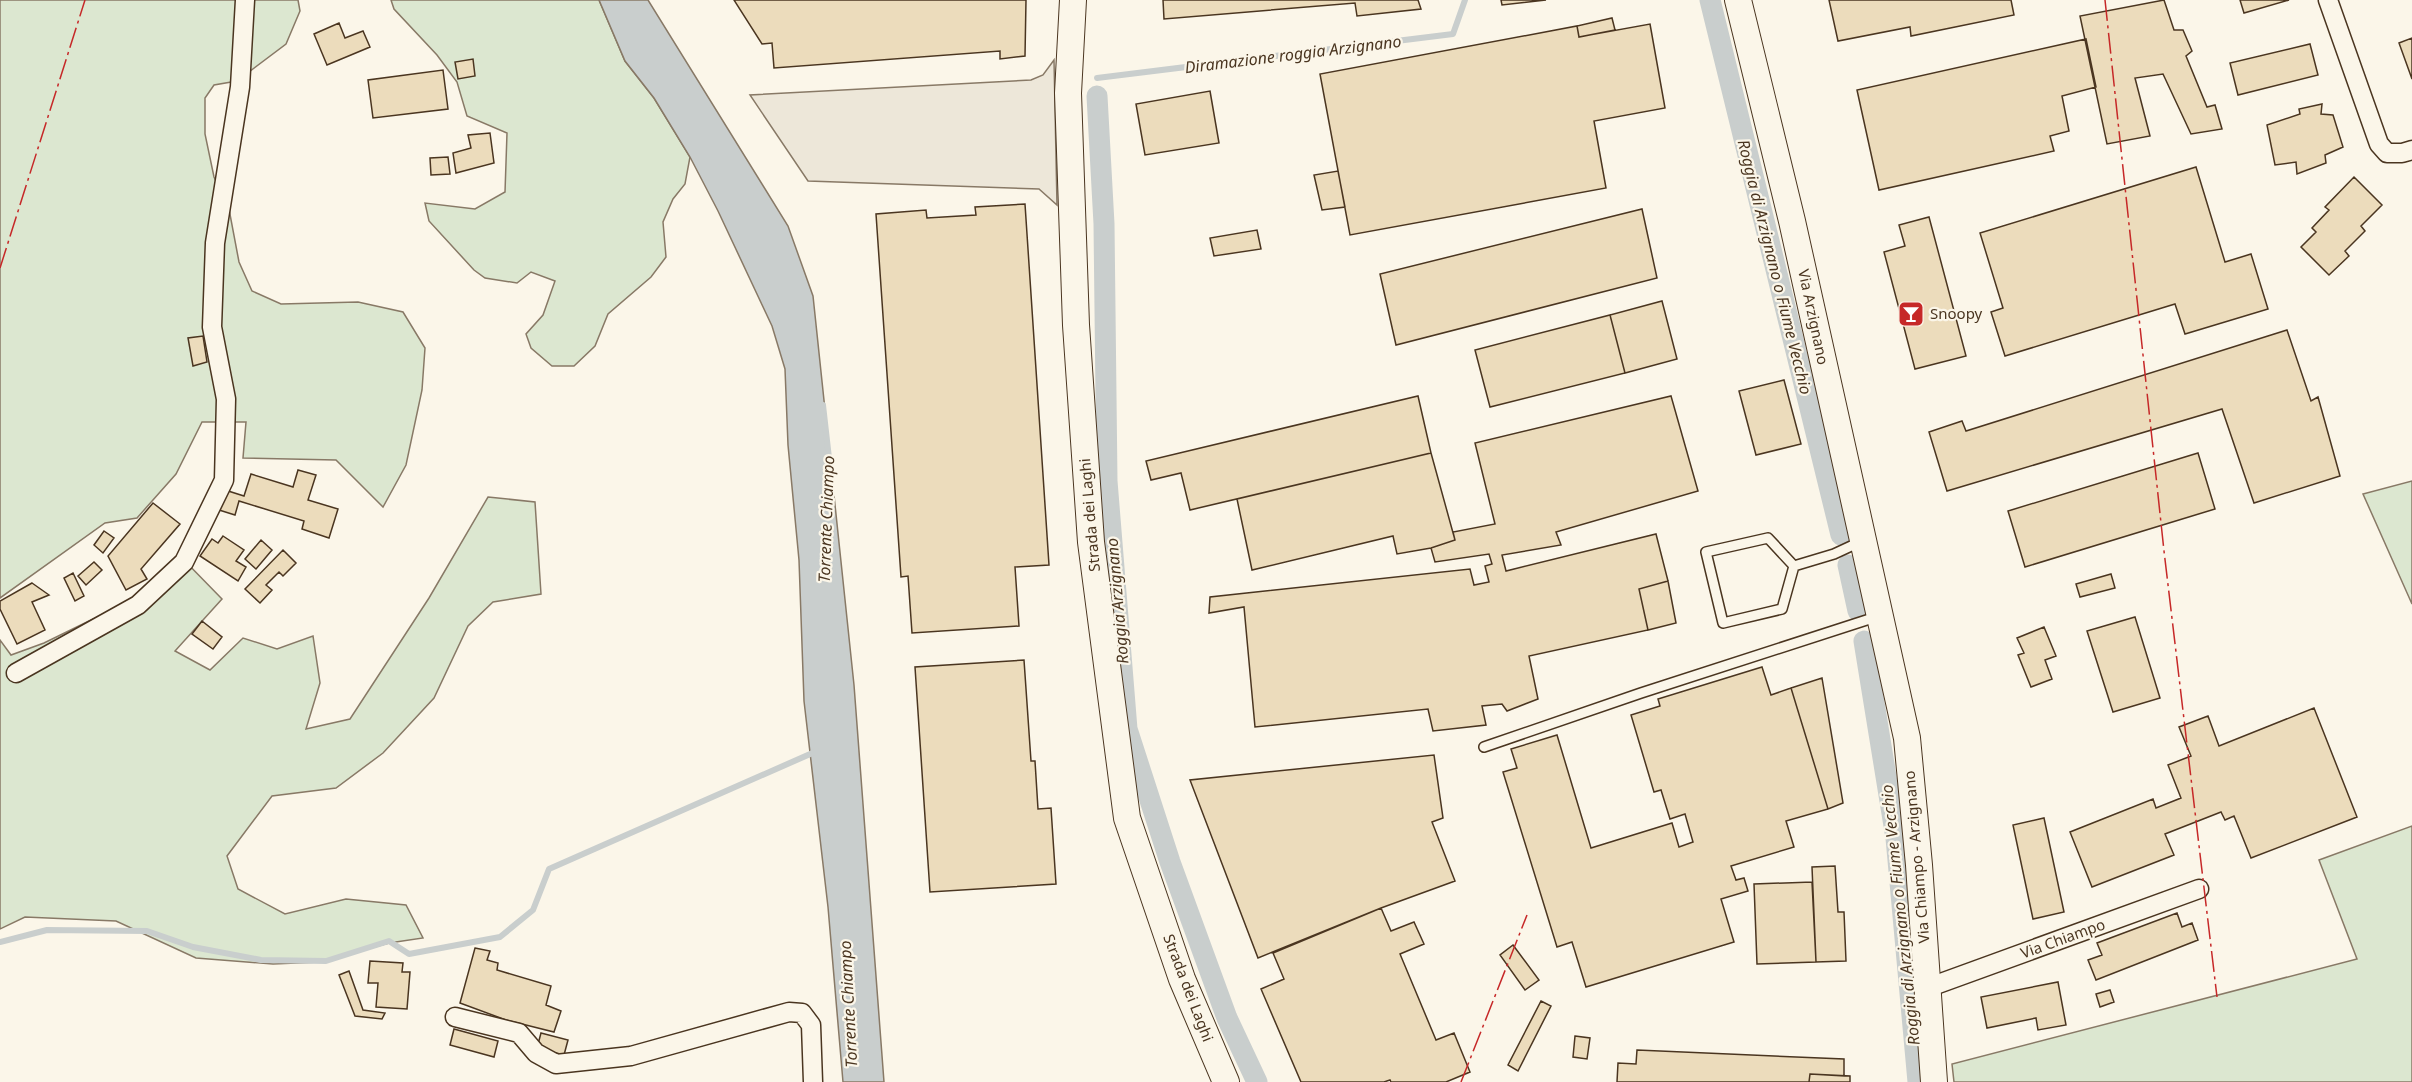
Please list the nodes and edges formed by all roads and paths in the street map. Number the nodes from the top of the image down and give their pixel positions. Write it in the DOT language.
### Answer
graph roads {
  1 [pos="245,0"];
  2 [pos="1073,0"];
  3 [pos="1738,0"];
  4 [pos="2328,0"];
  5 [pos="2412,150"];
  6 [pos="1864,540"];
  7 [pos="1794,566"];
  8 [pos="1883,625"];
  9 [pos="16,673"];
  10 [pos="1484,747"];
  11 [pos="2199,889"];
  12 [pos="1927,988"];
  13 [pos="454,1017"];
  14 [pos="813,1082"];
  15 [pos="1226,1082"];
  16 [pos="1934,1082"];
  1 -- 9 [label="street"];
  2 -- 15 [label="street, Strada dei Laghi"];
  3 -- 6 [label="street, Via Arzignano"];
  4 -- 5 [label="street"];
  6 -- 7 [label="lane"];
  6 -- 8 [label="street, Via Arzignano"];
  7 -- 7 [label="lane"];
  8 -- 10 [label="lane"];
  8 -- 12 [label="street, Via Chiampo - Arzignano"];
  11 -- 12 [label="street, Via Chiampo"];
  12 -- 16 [label="street, Via Chiampo - Arzignano"];
  13 -- 14 [label="street"];
}
